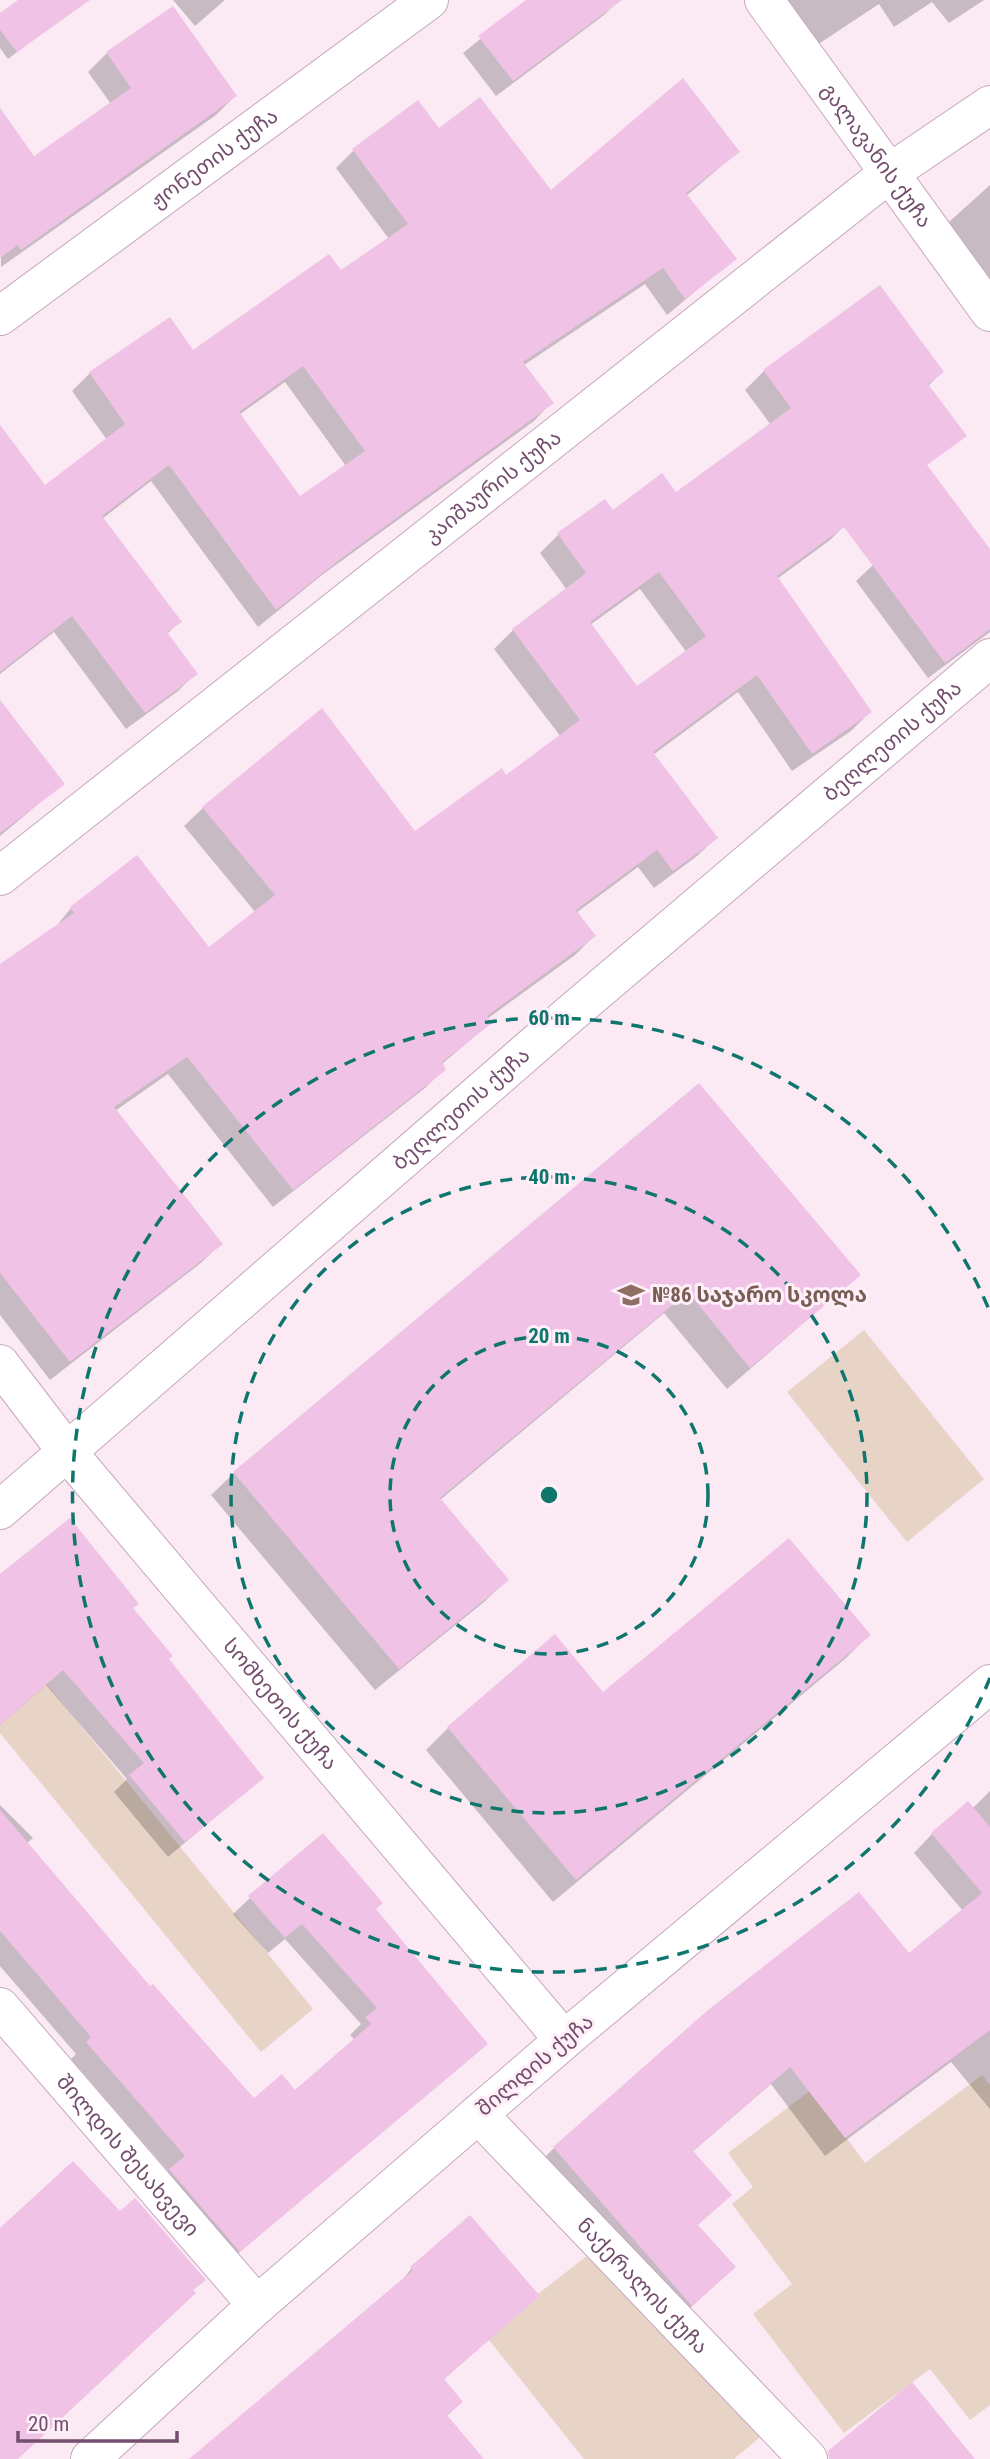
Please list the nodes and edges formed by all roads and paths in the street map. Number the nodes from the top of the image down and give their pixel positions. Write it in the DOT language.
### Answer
graph roads {
  1 [pos="429,0"];
  2 [pos="764,0"];
  3 [pos="990,105"];
  4 [pos="888,174"];
  5 [pos="990,312"];
  6 [pos="0,316"];
  7 [pos="990,658"];
  8 [pos="0,876"];
  9 [pos="0,1364"];
  10 [pos="68,1452"];
  11 [pos="0,1510"];
  12 [pos="990,1684"];
  13 [pos="0,2007"];
  14 [pos="564,2040"];
  15 [pos="478,2114"];
  16 [pos="257,2305"];
  17 [pos="90,2459"];
  18 [pos="808,2459"];
  1 -- 6 [label="street, ჟონეთის ქუჩა"];
  2 -- 4 [label="street, გალავანის ქუჩა"];
  3 -- 4 [label="street, კაიშაურის ქუჩა"];
  4 -- 5 [label="street, გალავანის ქუჩა"];
  4 -- 8 [label="street, კაიშაურის ქუჩა"];
  7 -- 10 [label="street, ბეღლეთის ქუჩა"];
  9 -- 10 [label="street, სომხეთის ქუჩა"];
  10 -- 11 [label="street, ბეღლეთის ქუჩა"];
  10 -- 14 [label="street, სომხეთის ქუჩა"];
  12 -- 14 [label="street, შილდის ქუჩა"];
  13 -- 16 [label="street, შილდის შესახვევი"];
  14 -- 15 [label="street, შილდის ქუჩა"];
  15 -- 16 [label="street, შილდის ქუჩა"];
  15 -- 18 [label="street, ნაქერალის ქუჩა"];
  16 -- 17 [label="street, შილდის ქუჩა"];
}
